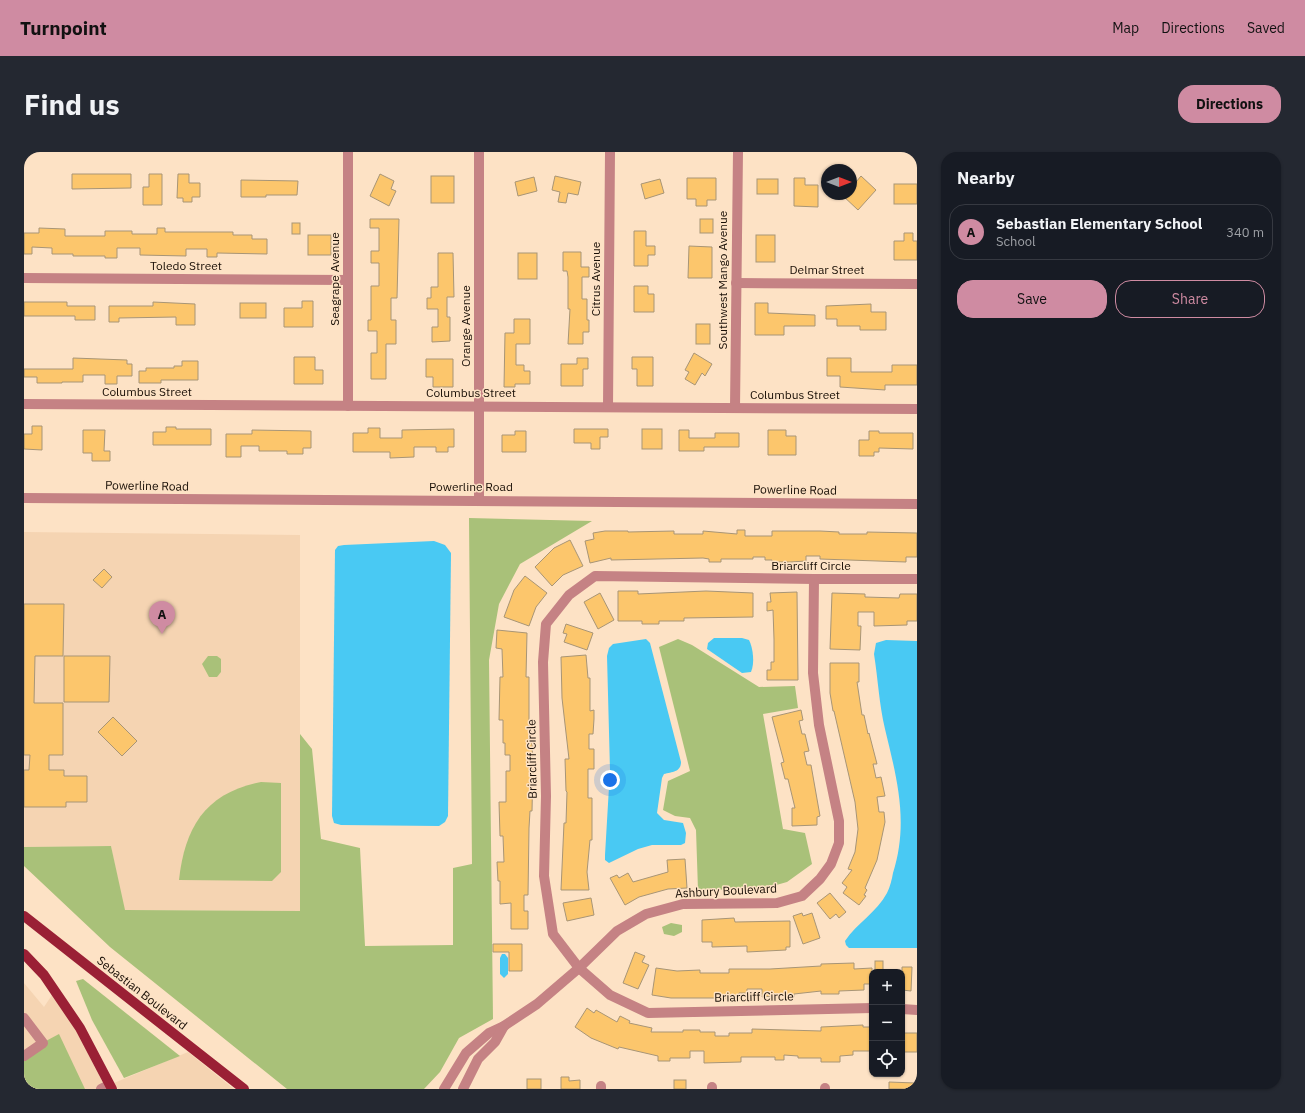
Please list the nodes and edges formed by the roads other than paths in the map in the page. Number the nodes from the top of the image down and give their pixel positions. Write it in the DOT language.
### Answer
graph roads {
  1 [pos="348,152"];
  2 [pos="479,152"];
  3 [pos="610,152"];
  4 [pos="738,152"];
  5 [pos="24,278"];
  6 [pos="348,280"];
  7 [pos="736,283"];
  8 [pos="917,284"];
  9 [pos="24,404"];
  10 [pos="479,405"];
  11 [pos="348,406"];
  12 [pos="608,407"];
  13 [pos="735,408"];
  14 [pos="917,409"];
  15 [pos="24,498"];
  16 [pos="479,500"];
  17 [pos="917,504"];
  18 [pos="917,579"];
  19 [pos="814,580"];
  20 [pos="24,916"];
  21 [pos="24,954"];
  22 [pos="579,968"];
  23 [pos="869,1008"];
  24 [pos="905,1009"];
  25 [pos="917,1010"];
  26 [pos="24,1018"];
  27 [pos="504,1026"];
  28 [pos="466,1053"];
  29 [pos="24,1056"];
  30 [pos="478,1059"];
  31 [pos="107,1088"];
  32 [pos="244,1089"];
  33 [pos="444,1089"];
  34 [pos="462,1089"];
  1 -- 6 [label="street, Seagrape Avenue"];
  2 -- 10 [label="street, Orange Avenue"];
  3 -- 12 [label="street, Citrus Avenue"];
  4 -- 7 [label="street, Southwest Mango Avenue"];
  5 -- 6 [label="street, Toledo Street"];
  6 -- 11 [label="street, Seagrape Avenue"];
  7 -- 8 [label="street, Delmar Street"];
  7 -- 13 [label="street, Southwest Mango Avenue"];
  9 -- 11 [label="street, Columbus Street"];
  10 -- 11 [label="street, Columbus Street"];
  10 -- 12 [label="street, Columbus Street"];
  10 -- 16 [label="street, Orange Avenue"];
  12 -- 13 [label="street, Columbus Street"];
  13 -- 14 [label="street, Columbus Street"];
  15 -- 16 [label="street, Powerline Road"];
  16 -- 17 [label="street, Powerline Road"];
  18 -- 19 [label="street, Briarcliff Circle"];
  19 -- 22 [label="street, Ashbury Boulevard"];
  19 -- 22 [label="street, Briarcliff Circle"];
  20 -- 32 [label="main road, Sebastian Boulevard"];
  21 -- 31 [label="main road"];
  22 -- 23 [label="street, Briarcliff Circle"];
  22 -- 27 [label="street, Ashbury Boulevard"];
  24 -- 25 [label="street"];
  26 -- 29 [label="street"];
  27 -- 28 [label="street, Ashbury Boulevard"];
  27 -- 30 [label="street, Ashbury Boulevard"];
  28 -- 30 [label="street"];
  28 -- 33 [label="street, Ashbury Boulevard"];
  30 -- 34 [label="street, Ashbury Boulevard"];
}
